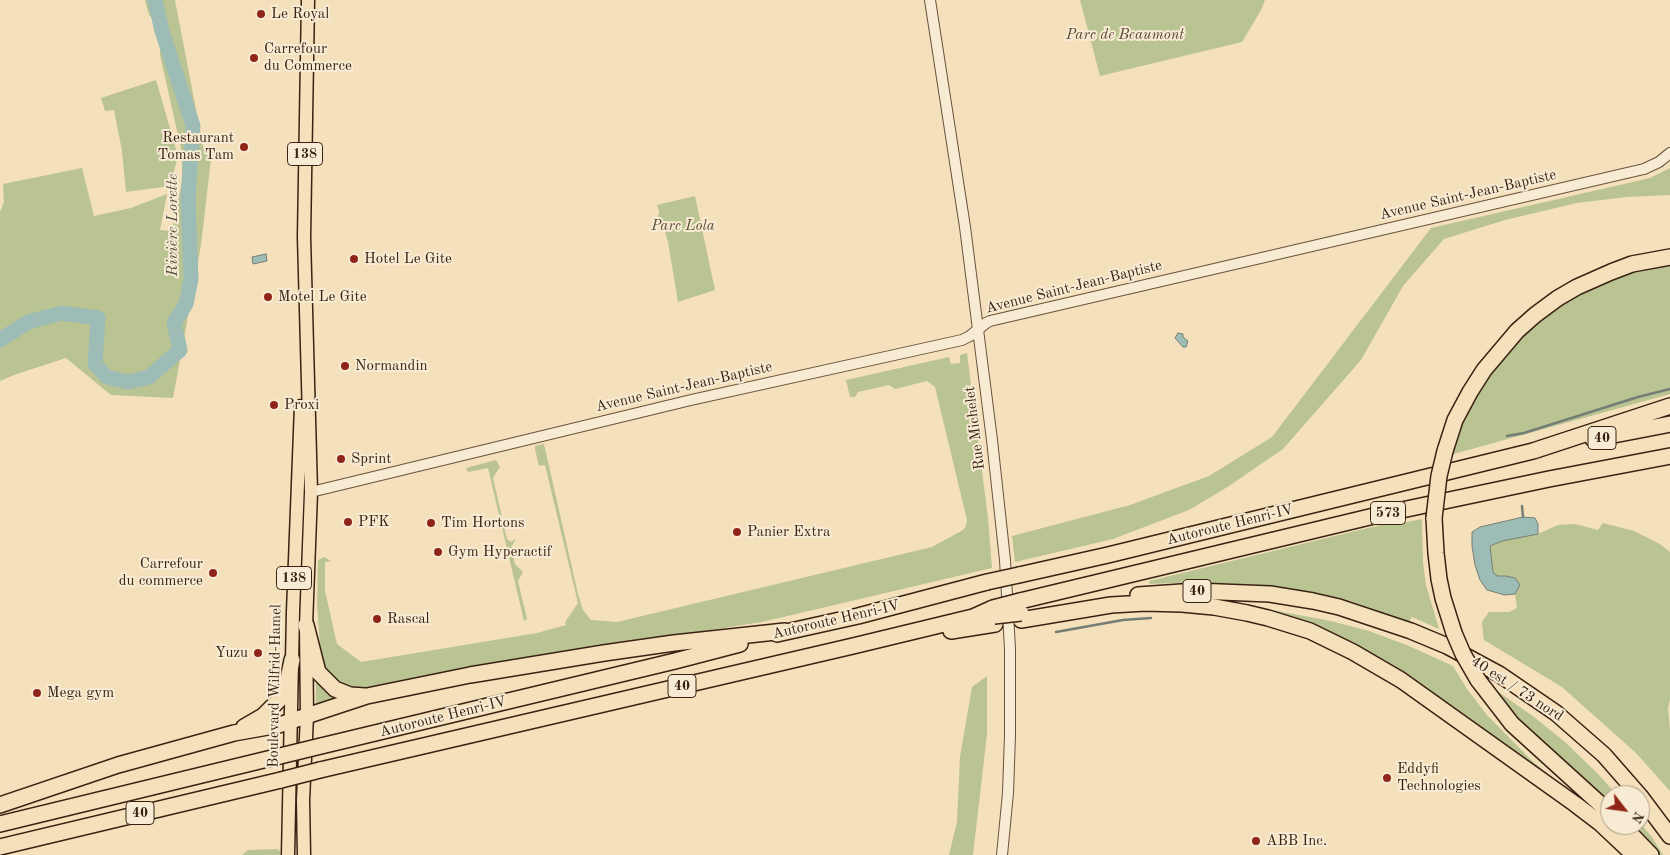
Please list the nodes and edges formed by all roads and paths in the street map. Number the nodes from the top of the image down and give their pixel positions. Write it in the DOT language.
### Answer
graph roads {
  1 [pos="308,0"];
  2 [pos="930,0"];
  3 [pos="1670,153"];
  4 [pos="1670,257"];
  5 [pos="306,309"];
  6 [pos="978,330"];
  7 [pos="1670,406"];
  8 [pos="1670,424"];
  9 [pos="1533,451"];
  10 [pos="1670,456"];
  11 [pos="311,492"];
  12 [pos="1021,611"];
  13 [pos="994,616"];
  14 [pos="306,625"];
  15 [pos="786,631"];
  16 [pos="853,646"];
  17 [pos="292,660"];
  18 [pos="367,696"];
  19 [pos="307,716"];
  20 [pos="290,721"];
  21 [pos="234,733"];
  22 [pos="1630,785"];
  23 [pos="1600,804"];
  24 [pos="0,805"];
  25 [pos="1650,809"];
  26 [pos="0,824"];
  27 [pos="1632,835"];
  28 [pos="1670,836"];
  29 [pos="0,847"];
  30 [pos="288,855"];
  31 [pos="304,855"];
  32 [pos="1002,855"];
  33 [pos="1634,855"];
  34 [pos="1651,855"];
  1 -- 5 [label="main road, Boulevard Wilfrid-Hamel / 138"];
  2 -- 6 [label="street, Rue Michelet"];
  3 -- 6 [label="street, Avenue Saint-Jean-Baptiste"];
  4 -- 23 [label="highway, bridge"];
  5 -- 11 [label="main road, Boulevard Wilfrid-Hamel / 138"];
  5 -- 17 [label="main road, Boulevard Wilfrid-Hamel / 138"];
  6 -- 11 [label="street, Avenue Saint-Jean-Baptiste"];
  6 -- 32 [label="street, Rue Michelet"];
  7 -- 9 [label="highway, Autoroute Henri-IV"];
  8 -- 9 [label="highway, 40"];
  9 -- 15 [label="highway, Autoroute Henri-IV / 40, bridge"];
  10 -- 12 [label="highway, Autoroute Henri-IV / 573"];
  11 -- 14 [label="main road, Boulevard Wilfrid-Hamel / 138"];
  12 -- 13 [label="highway"];
  12 -- 22 [label="highway, 40 est / 73 nord / 40"];
  12 -- 33 [label="highway"];
  13 -- 16 [label="highway"];
  13 -- 16 [label="highway, Autoroute Henri-IV / 40"];
  14 -- 18 [label="highway"];
  14 -- 19 [label="main road, Boulevard Wilfrid-Hamel / 138"];
  15 -- 18 [label="highway"];
  15 -- 26 [label="highway, Autoroute Henri-IV / 40, bridge"];
  16 -- 29 [label="highway, Autoroute Henri-IV / 40, bridge"];
  17 -- 20 [label="main road, Boulevard Wilfrid-Hamel / 138"];
  17 -- 21 [label="highway"];
  18 -- 19 [label="highway"];
  19 -- 20 [label="highway"];
  19 -- 31 [label="main road, Boulevard Wilfrid-Hamel / 138"];
  20 -- 21 [label="highway"];
  20 -- 30 [label="main road, Boulevard Wilfrid-Hamel / 138"];
  21 -- 24 [label="highway"];
  25 -- 28 [label="highway, 40 est / 73 nord / 40"];
  27 -- 34 [label="highway"];
}
